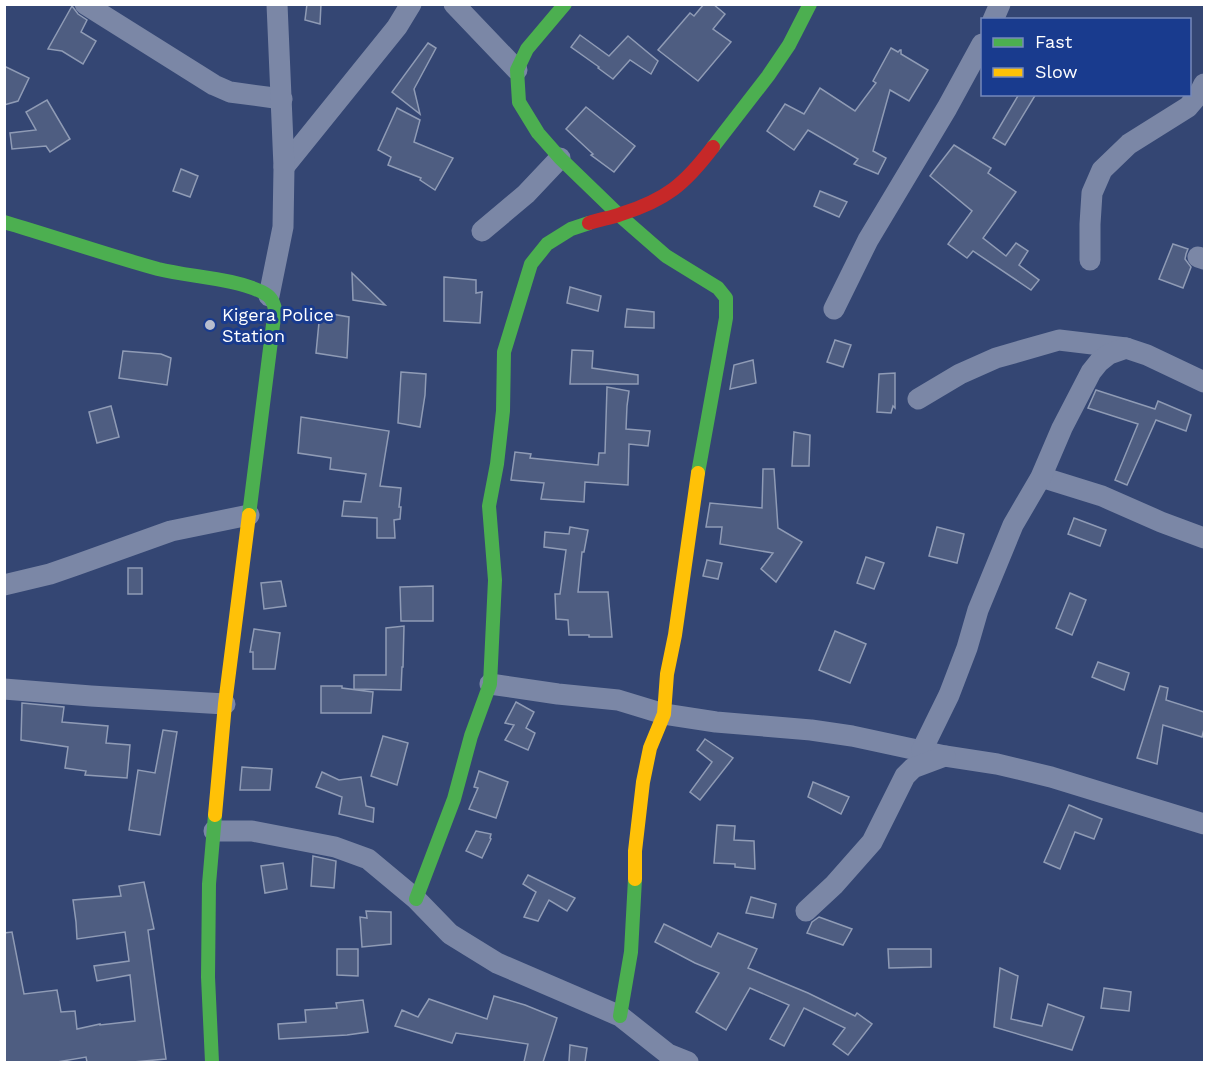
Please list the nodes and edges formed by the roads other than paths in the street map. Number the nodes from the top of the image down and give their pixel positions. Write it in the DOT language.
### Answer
graph roads {
  1 [pos="85,4"];
  2 [pos="277,4"];
  3 [pos="411,4"];
  4 [pos="454,4"];
  5 [pos="565,4"];
  6 [pos="810,4"];
  7 [pos="1000,4"];
  8 [pos="994,18"];
  9 [pos="981,46"];
  10 [pos="517,70"];
  11 [pos="1204,84"];
  12 [pos="282,99"];
  13 [pos="560,158"];
  14 [pos="284,167"];
  15 [pos="619,215"];
  16 [pos="4,222"];
  17 [pos="482,231"];
  18 [pos="1090,260"];
  19 [pos="269,296"];
  20 [pos="834,309"];
  21 [pos="1126,348"];
  22 [pos="1204,382"];
  23 [pos="918,399"];
  24 [pos="1041,477"];
  25 [pos="249,515"];
  26 [pos="1204,538"];
  27 [pos="4,585"];
  28 [pos="490,684"];
  29 [pos="4,689"];
  30 [pos="225,704"];
  31 [pos="664,714"];
  32 [pos="922,750"];
  33 [pos="945,756"];
  34 [pos="1204,825"];
  35 [pos="214,831"];
  36 [pos="416,899"];
  37 [pos="806,911"];
  38 [pos="620,1016"];
  39 [pos="666,1058"];
  40 [pos="212,1062"];
  41 [pos="688,1062"];
  1 -- 12 [label="street"];
  2 -- 12 [label="street"];
  3 -- 14 [label="street"];
  4 -- 10 [label="street"];
  5 -- 10 [label="street"];
  6 -- 15 [label="street"];
  7 -- 8 [label="street"];
  9 -- 20 [label="street"];
  10 -- 13 [label="street"];
  11 -- 18 [label="street"];
  12 -- 14 [label="street"];
  13 -- 15 [label="street"];
  13 -- 17 [label="street"];
  14 -- 19 [label="street"];
  15 -- 28 [label="street"];
  15 -- 31 [label="street"];
  16 -- 19 [label="street"];
  19 -- 25 [label="street"];
  21 -- 22 [label="street"];
  21 -- 23 [label="street"];
  21 -- 24 [label="street"];
  24 -- 26 [label="street"];
  24 -- 32 [label="street"];
  25 -- 27 [label="street"];
  25 -- 30 [label="street"];
  28 -- 31 [label="street"];
  28 -- 36 [label="street"];
  29 -- 30 [label="street"];
  30 -- 35 [label="street"];
  31 -- 32 [label="street"];
  31 -- 38 [label="street"];
  32 -- 33 [label="street"];
  33 -- 34 [label="street"];
  33 -- 37 [label="street"];
  35 -- 36 [label="street"];
  35 -- 40 [label="street"];
  36 -- 38 [label="street"];
  38 -- 39 [label="street"];
  39 -- 41 [label="street"];
}
